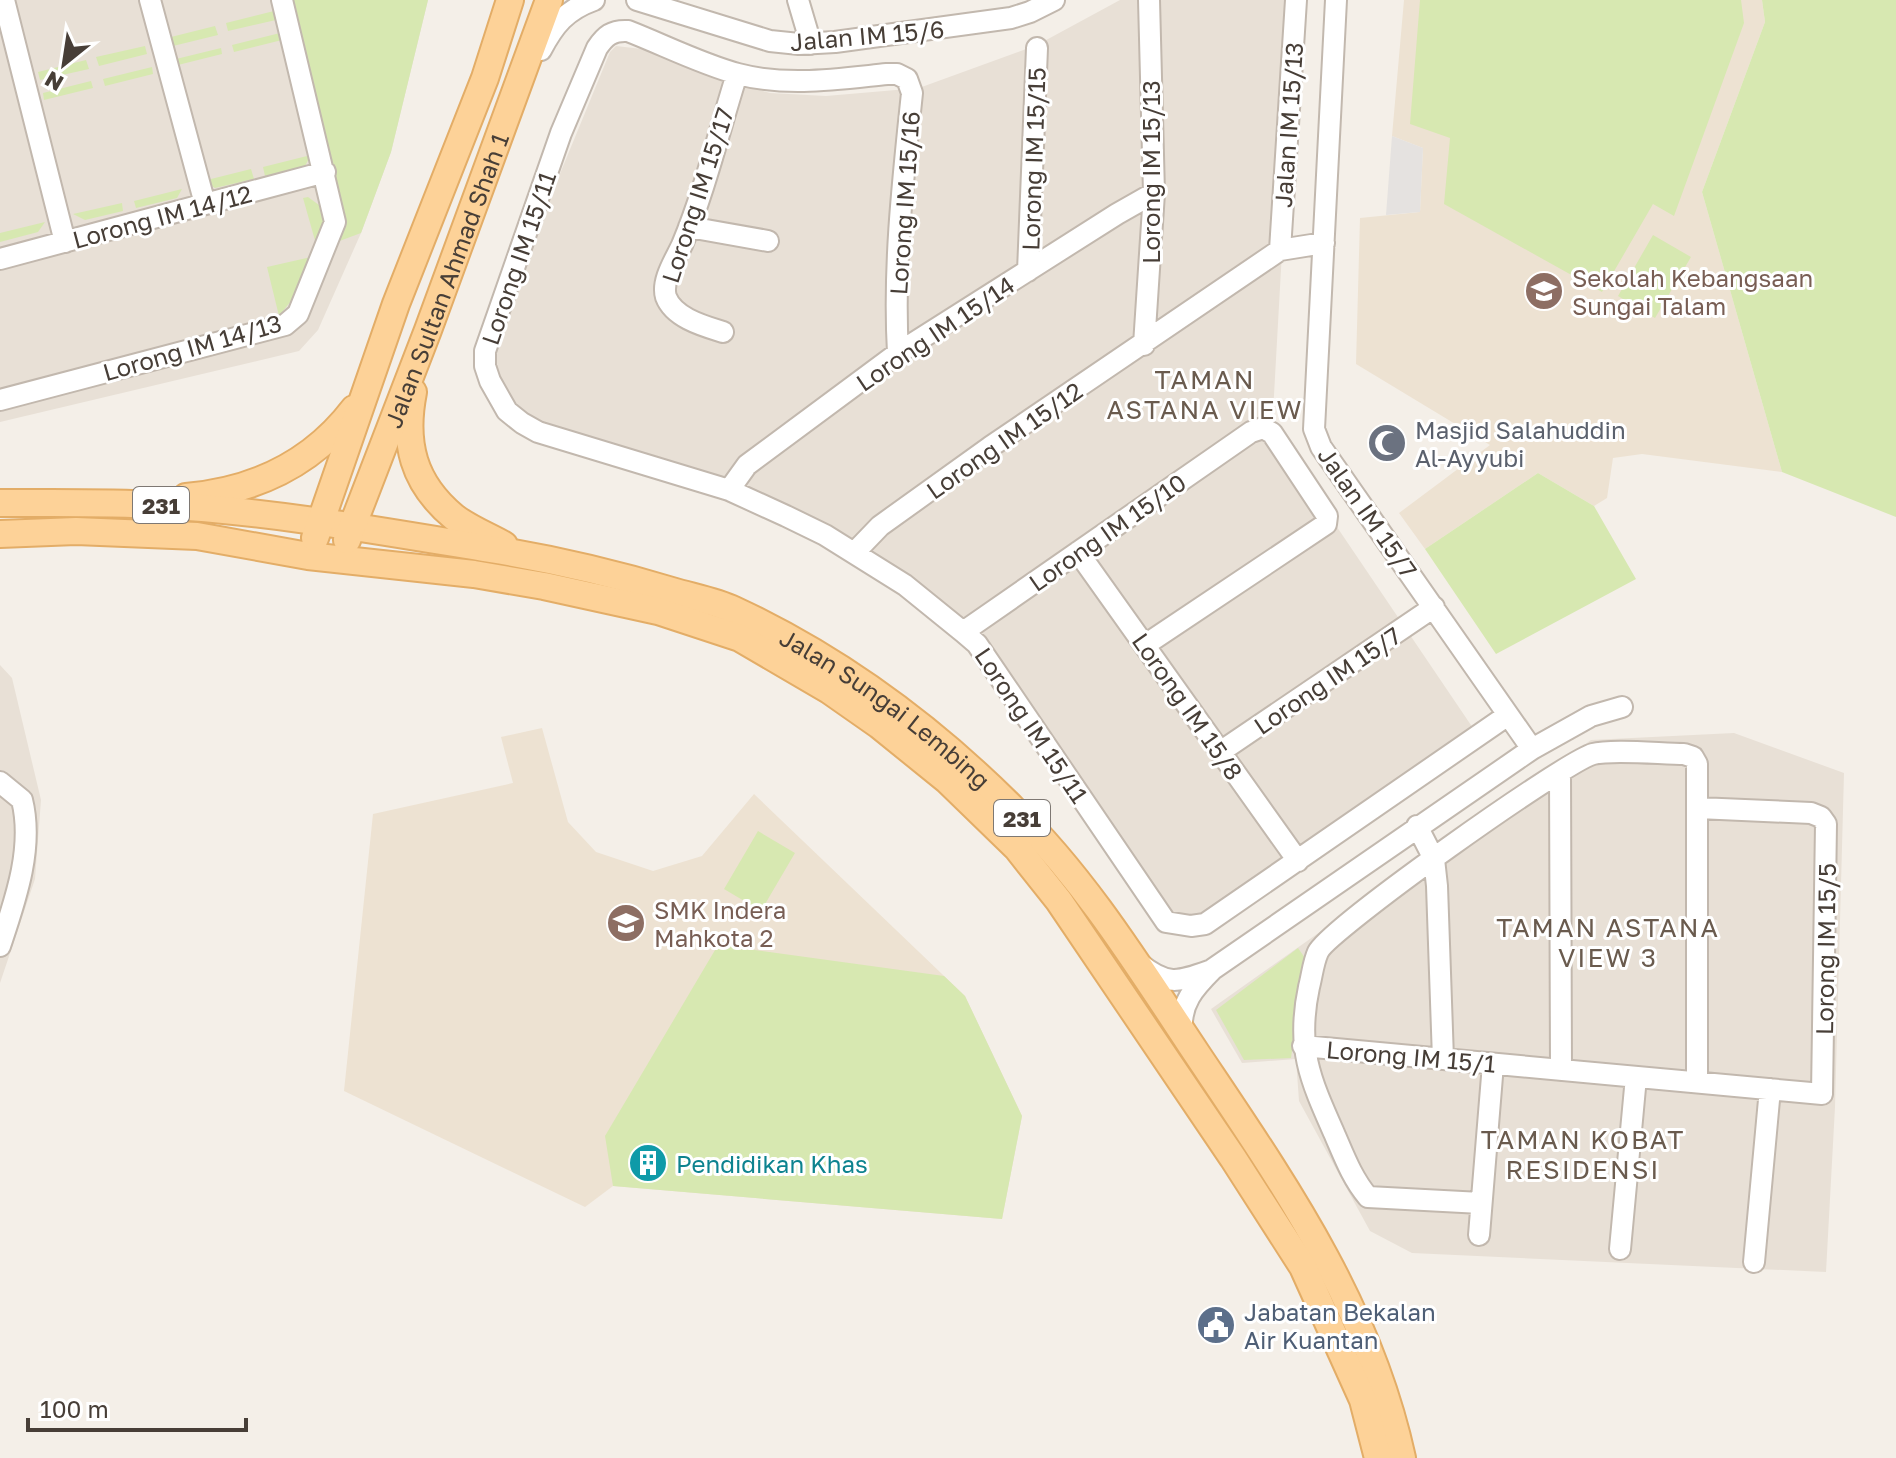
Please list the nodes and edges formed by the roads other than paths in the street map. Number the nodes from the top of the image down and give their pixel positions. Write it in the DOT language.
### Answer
graph roads {
  1 [pos="4,0"];
  2 [pos="150,0"];
  3 [pos="282,0"];
  4 [pos="510,0"];
  5 [pos="549,0"];
  6 [pos="594,0"];
  7 [pos="637,0"];
  8 [pos="658,0"];
  9 [pos="798,0"];
  10 [pos="1054,0"];
  11 [pos="1149,0"];
  12 [pos="1296,0"];
  13 [pos="1336,0"];
  14 [pos="680,11"];
  15 [pos="605,37"];
  16 [pos="811,44"];
  17 [pos="1037,48"];
  18 [pos="737,74"];
  19 [pos="511,106"];
  20 [pos="325,172"];
  21 [pos="1154,193"];
  22 [pos="205,204"];
  23 [pos="689,227"];
  24 [pos="768,241"];
  25 [pos="65,242"];
  26 [pos="1324,243"];
  27 [pos="1280,250"];
  28 [pos="0,259"];
  29 [pos="1028,271"];
  30 [pos="428,330"];
  31 [pos="723,332"];
  32 [pos="1144,345"];
  33 [pos="898,353"];
  34 [pos="363,396"];
  35 [pos="0,400"];
  36 [pos="729,490"];
  37 [pos="0,503"];
  38 [pos="160,505"];
  39 [pos="321,522"];
  40 [pos="351,526"];
  41 [pos="0,534"];
  42 [pos="855,552"];
  43 [pos="1078,552"];
  44 [pos="521,554"];
  45 [pos="308,556"];
  46 [pos="342,560"];
  47 [pos="1434,607"];
  48 [pos="963,632"];
  49 [pos="1145,645"];
  50 [pos="1622,707"];
  51 [pos="1508,715"];
  52 [pos="1532,749"];
  53 [pos="1220,752"];
  54 [pos="1560,772"];
  55 [pos="0,782"];
  56 [pos="1698,808"];
  57 [pos="1417,826"];
  58 [pos="1434,859"];
  59 [pos="1298,861"];
  60 [pos="0,946"];
  61 [pos="1136,962"];
  62 [pos="1213,969"];
  63 [pos="1182,1031"];
  64 [pos="1303,1046"];
  65 [pos="1443,1059"];
  66 [pos="1493,1064"];
  67 [pos="1561,1070"];
  68 [pos="1636,1077"];
  69 [pos="1697,1082"];
  70 [pos="1770,1089"];
  71 [pos="1822,1094"];
  72 [pos="1481,1203"];
  73 [pos="1479,1235"];
  74 [pos="1620,1249"];
  75 [pos="1754,1262"];
  76 [pos="1378,1458"];
  77 [pos="1402,1458"];
  1 -- 25 [label="street"];
  2 -- 22 [label="street"];
  3 -- 20 [label="street, Lorong IM 14/13"];
  4 -- 34 [label="main road, Jalan Sultan Ahmad Shah 1"];
  5 -- 19 [label="main road, Jalan Sultan Ahmad Shah 1"];
  6 -- 19 [label="street"];
  7 -- 14 [label="street, Jalan IM 15/6"];
  8 -- 14 [label="street, Jalan IM 15/6"];
  9 -- 16 [label="street"];
  10 -- 16 [label="street, Jalan IM 15/6"];
  11 -- 21 [label="street, Lorong IM 15/13"];
  12 -- 27 [label="street, Jalan IM 15/13"];
  13 -- 26 [label="street, Jalan IM 15/7"];
  14 -- 16 [label="street, Jalan IM 15/6"];
  15 -- 18 [label="street, Lorong IM 15/16"];
  15 -- 36 [label="street, Lorong IM 15/11"];
  17 -- 29 [label="street, Lorong IM 15/15"];
  18 -- 23 [label="street, Lorong IM 15/17"];
  18 -- 33 [label="street, Lorong IM 15/16"];
  19 -- 30 [label="main road, Jalan Sultan Ahmad Shah 1"];
  20 -- 22 [label="street, Lorong IM 14/12"];
  20 -- 35 [label="street, Lorong IM 14/13"];
  21 -- 29 [label="street, Lorong IM 15/14"];
  21 -- 32 [label="street, Lorong IM 15/13"];
  22 -- 25 [label="street, Lorong IM 14/12"];
  23 -- 24 [label="street"];
  23 -- 31 [label="street, Lorong IM 15/17"];
  25 -- 28 [label="street, Lorong IM 14/12"];
  26 -- 27 [label="street, Lorong IM 15/12"];
  26 -- 47 [label="street, Jalan IM 15/7"];
  27 -- 32 [label="street, Lorong IM 15/12"];
  29 -- 33 [label="street, Lorong IM 15/14"];
  30 -- 40 [label="main road, Jalan Sultan Ahmad Shah 1"];
  30 -- 44 [label="main road"];
  32 -- 42 [label="street, Lorong IM 15/12"];
  33 -- 36 [label="street, Lorong IM 15/14"];
  34 -- 38 [label="main road"];
  34 -- 39 [label="main road, Jalan Sultan Ahmad Shah 1"];
  36 -- 42 [label="street, Lorong IM 15/11"];
  37 -- 38 [label="main road, Jalan Sungai Lembing / 231"];
  38 -- 39 [label="main road, Jalan Sungai Lembing / 231"];
  39 -- 40 [label="main road, Jalan Sungai Lembing / 231"];
  39 -- 45 [label="main road, Jalan Sultan Ahmad Shah 1"];
  40 -- 44 [label="main road, Jalan Sungai Lembing / 231"];
  40 -- 46 [label="main road, Jalan Sultan Ahmad Shah 1"];
  41 -- 45 [label="main road, Jalan Sungai Lembing / 231"];
  42 -- 48 [label="street, Lorong IM 15/11"];
  43 -- 48 [label="street, Lorong IM 15/10"];
  43 -- 49 [label="street, Lorong IM 15/8"];
  43 -- 49 [label="street, Lorong IM 15/10"];
  44 -- 61 [label="main road, Jalan Sungai Lembing / 231"];
  45 -- 46 [label="main road, Jalan Sungai Lembing / 231"];
  46 -- 76 [label="main road, Jalan Sungai Lembing / 231"];
  47 -- 51 [label="street, Jalan IM 15/7"];
  47 -- 53 [label="street, Lorong IM 15/7"];
  48 -- 59 [label="street, Lorong IM 15/11"];
  49 -- 53 [label="street, Lorong IM 15/8"];
  50 -- 52 [label="street"];
  51 -- 52 [label="street, Jalan IM 15/7"];
  51 -- 59 [label="street, Lorong IM 15/11"];
  52 -- 57 [label="street"];
  53 -- 59 [label="street, Lorong IM 15/8"];
  54 -- 56 [label="street, Lorong IM 15/1"];
  54 -- 58 [label="street, Lorong IM 15/1"];
  54 -- 67 [label="street"];
  55 -- 60 [label="street"];
  56 -- 69 [label="street"];
  56 -- 71 [label="street, Lorong IM 15/5"];
  57 -- 58 [label="street"];
  57 -- 62 [label="street"];
  58 -- 64 [label="street, Lorong IM 15/1"];
  58 -- 65 [label="street"];
  61 -- 62 [label="street"];
  61 -- 63 [label="main road, Jalan Sungai Lembing / 231"];
  62 -- 63 [label="street"];
  63 -- 77 [label="main road, Jalan Sungai Lembing / 231"];
  64 -- 65 [label="street, Lorong IM 15/1"];
  64 -- 72 [label="street"];
  65 -- 66 [label="street, Lorong IM 15/1"];
  66 -- 67 [label="street, Lorong IM 15/1"];
  66 -- 72 [label="street"];
  67 -- 68 [label="street, Lorong IM 15/1"];
  68 -- 69 [label="street, Lorong IM 15/1"];
  68 -- 74 [label="street"];
  69 -- 70 [label="street, Lorong IM 15/1"];
  70 -- 71 [label="street, Lorong IM 15/1"];
  70 -- 75 [label="street"];
  72 -- 73 [label="street"];
}
